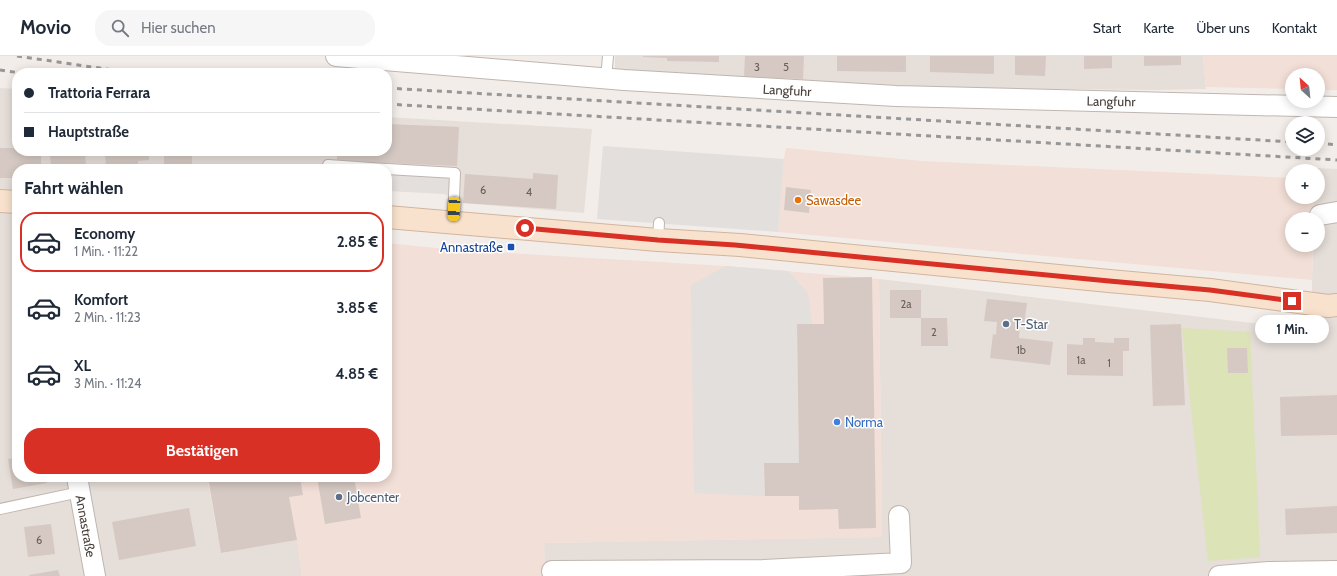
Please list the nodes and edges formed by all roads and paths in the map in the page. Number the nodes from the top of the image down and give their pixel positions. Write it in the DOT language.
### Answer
graph roads {
  1 [pos="336,56"];
  2 [pos="608,56"];
  3 [pos="606,78"];
  4 [pos="1337,107"];
  5 [pos="392,169"];
  6 [pos="0,201"];
  7 [pos="12,202"];
  8 [pos="392,217"];
  9 [pos="453,222"];
  10 [pos="1334,307"];
  11 [pos="78,485"];
  12 [pos="0,509"];
  13 [pos="899,516"];
  14 [pos="552,571"];
  15 [pos="1337,571"];
  16 [pos="765,573"];
  17 [pos="95,576"];
  18 [pos="1219,576"];
  1 -- 3 [label="street, Langfuhr"];
  2 -- 3 [label="lane"];
  3 -- 4 [label="street, Langfuhr"];
  5 -- 9 [label="lane"];
  6 -- 7 [label="main road"];
  8 -- 9 [label="main road"];
  9 -- 10 [label="main road"];
  11 -- 12 [label="lane"];
  11 -- 17 [label="street, Annastraße"];
  13 -- 16 [label="street"];
  14 -- 16 [label="street"];
  15 -- 18 [label="street"];
}
